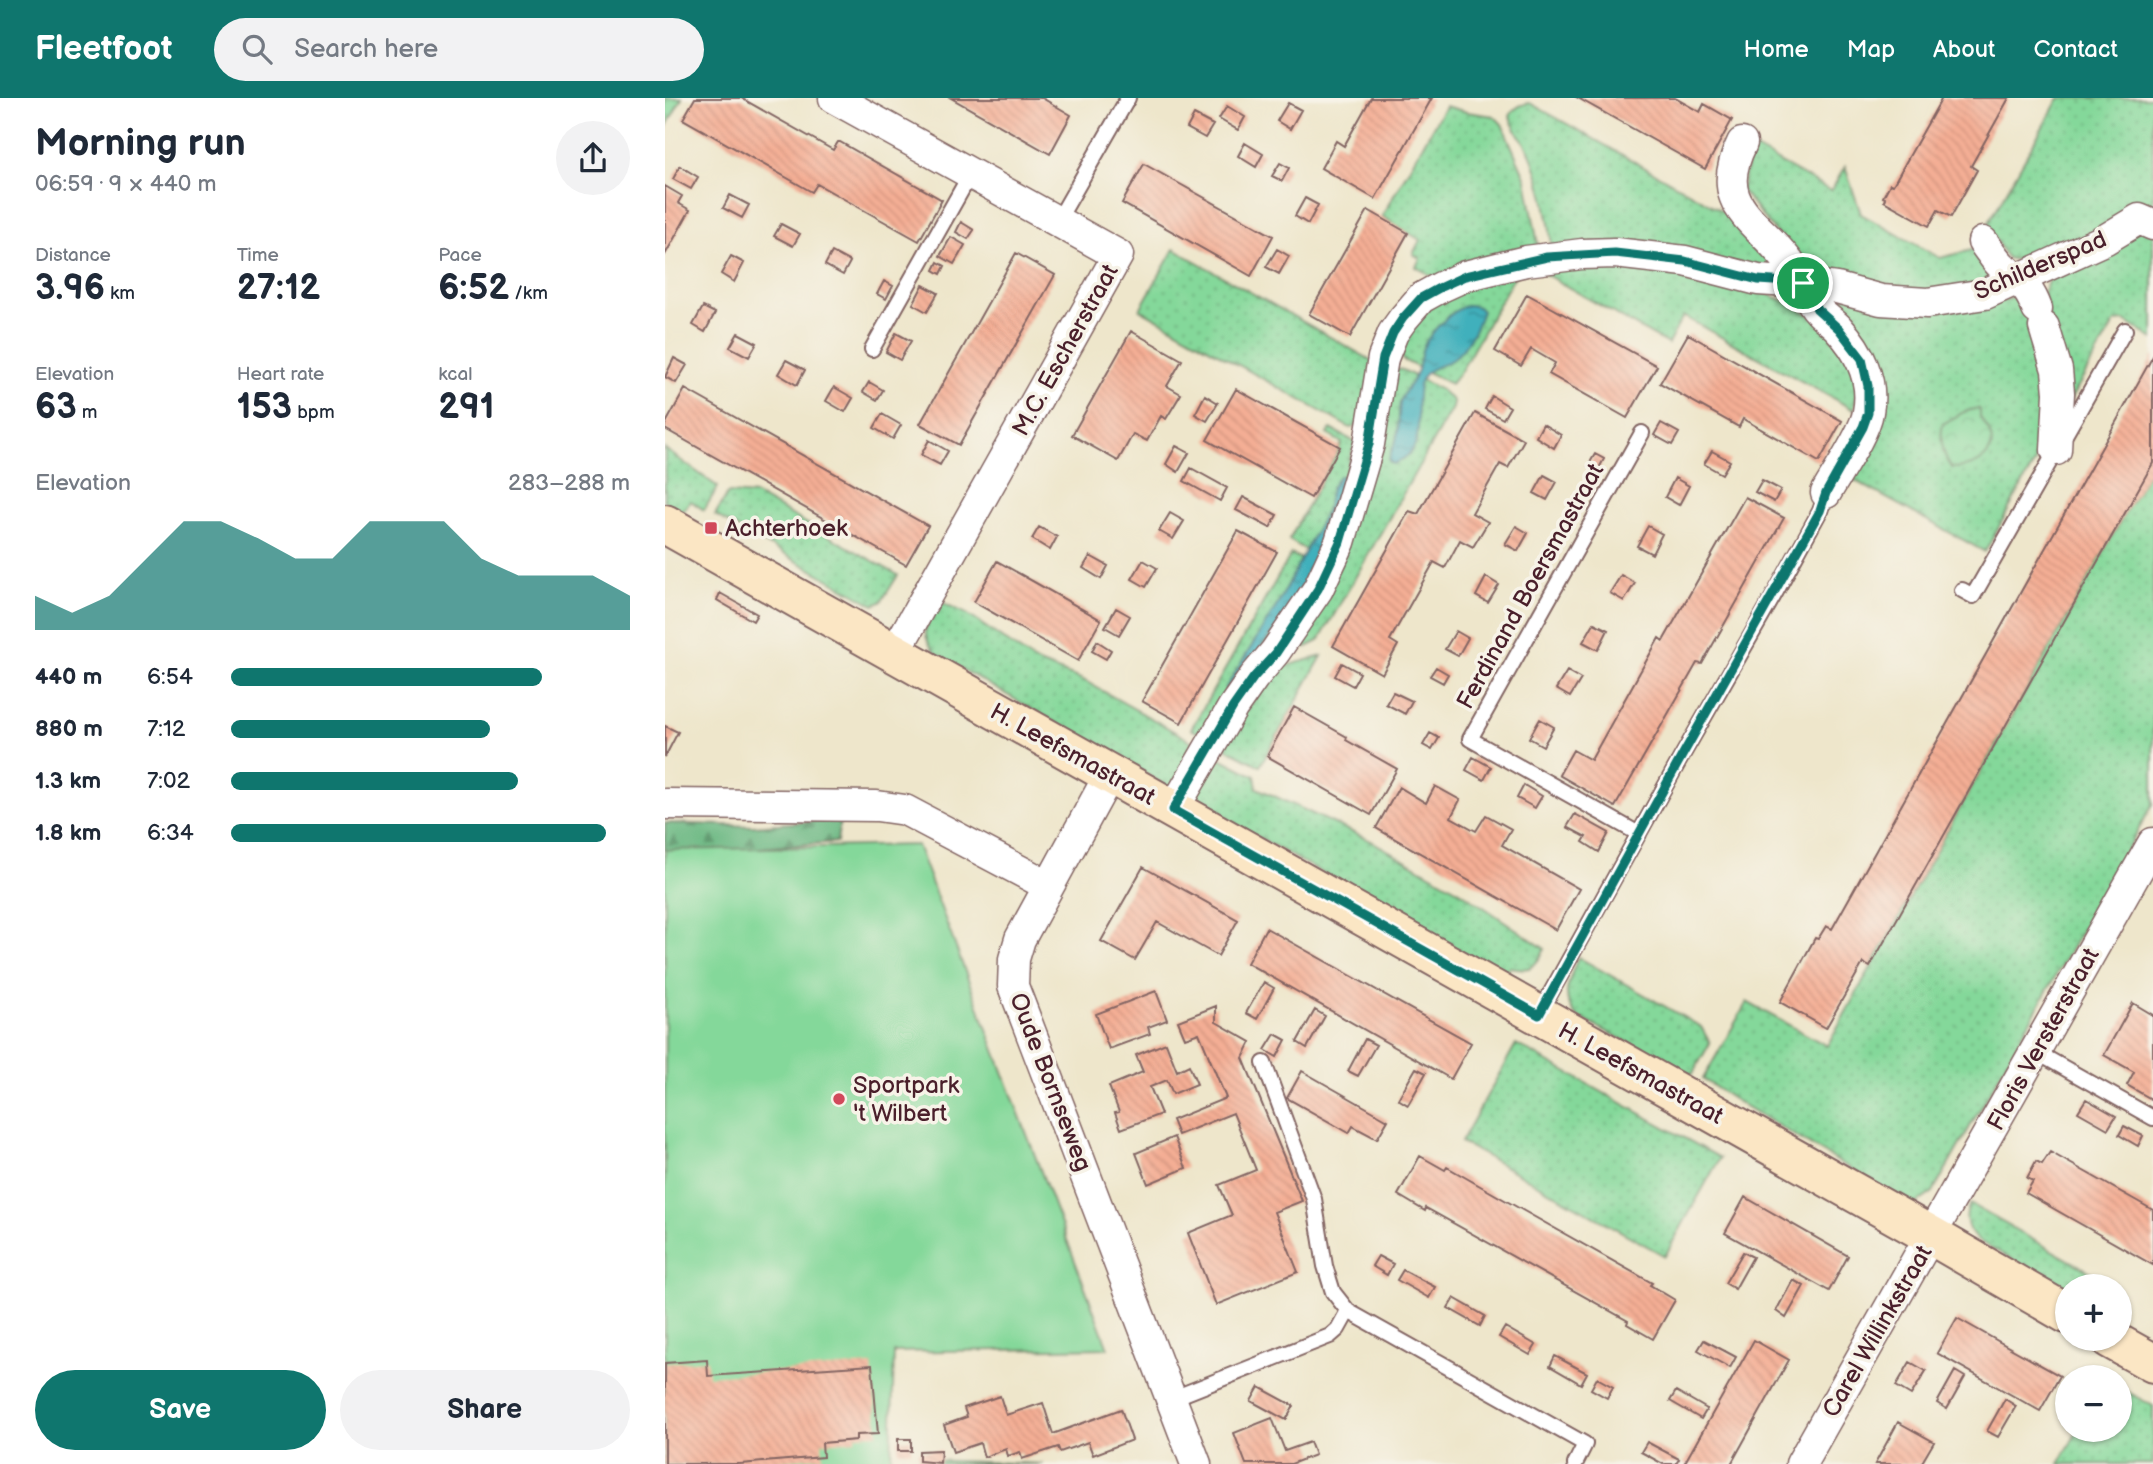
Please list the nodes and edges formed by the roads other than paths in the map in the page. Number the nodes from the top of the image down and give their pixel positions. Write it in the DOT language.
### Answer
graph roads {
  1 [pos="834,98"];
  2 [pos="1128,98"];
  3 [pos="1742,143"];
  4 [pos="970,175"];
  5 [pos="1057,222"];
  6 [pos="2153,225"];
  7 [pos="1983,242"];
  8 [pos="2018,278"];
  9 [pos="1803,283"];
  10 [pos="2125,330"];
  11 [pos="873,349"];
  12 [pos="1641,433"];
  13 [pos="2056,450"];
  14 [pos="1826,493"];
  15 [pos="665,524"];
  16 [pos="1962,590"];
  17 [pos="894,654"];
  18 [pos="1110,774"];
  19 [pos="665,804"];
  20 [pos="1173,810"];
  21 [pos="1639,834"];
  22 [pos="2153,843"];
  23 [pos="1049,886"];
  24 [pos="1539,1015"];
  25 [pos="2036,1052"];
  26 [pos="1264,1063"];
  27 [pos="2153,1118"];
  28 [pos="1932,1236"];
  29 [pos="2055,1307"];
  30 [pos="1348,1311"];
  31 [pos="2132,1351"];
  32 [pos="2153,1363"];
  33 [pos="1171,1399"];
  34 [pos="1196,1464"];
  35 [pos="1575,1464"];
  36 [pos="1801,1464"];
  1 -- 4 [label="street, M.C. Escherstraat"];
  2 -- 5 [label="lane"];
  3 -- 9 [label="street"];
  4 -- 5 [label="street, M.C. Escherstraat"];
  4 -- 11 [label="lane"];
  5 -- 17 [label="street, M.C. Escherstraat"];
  6 -- 8 [label="street, Schilderspad"];
  7 -- 8 [label="street"];
  8 -- 9 [label="street, Schilderspad"];
  8 -- 13 [label="street"];
  9 -- 14 [label="street"];
  9 -- 20 [label="street, Schilderspad"];
  10 -- 13 [label="lane"];
  12 -- 21 [label="lane, Ferdinand Boersmastraat"];
  13 -- 16 [label="lane"];
  14 -- 21 [label="lane"];
  15 -- 17 [label="street, H. Leefsmastraat"];
  17 -- 18 [label="street, H. Leefsmastraat"];
  18 -- 20 [label="street, H. Leefsmastraat"];
  18 -- 23 [label="street, Oude Bornseweg"];
  19 -- 23 [label="street"];
  20 -- 24 [label="street, H. Leefsmastraat"];
  21 -- 24 [label="lane"];
  22 -- 25 [label="street, Floris Versterstraat"];
  23 -- 33 [label="street, Oude Bornseweg"];
  24 -- 28 [label="street, H. Leefsmastraat"];
  25 -- 27 [label="lane"];
  25 -- 28 [label="street, Floris Versterstraat"];
  26 -- 30 [label="lane"];
  28 -- 29 [label="street, H. Leefsmastraat"];
  28 -- 36 [label="street, Carel Willinkstraat"];
  30 -- 33 [label="lane"];
  30 -- 35 [label="lane"];
  31 -- 32 [label="street"];
  33 -- 34 [label="street, Oude Bornseweg"];
}
